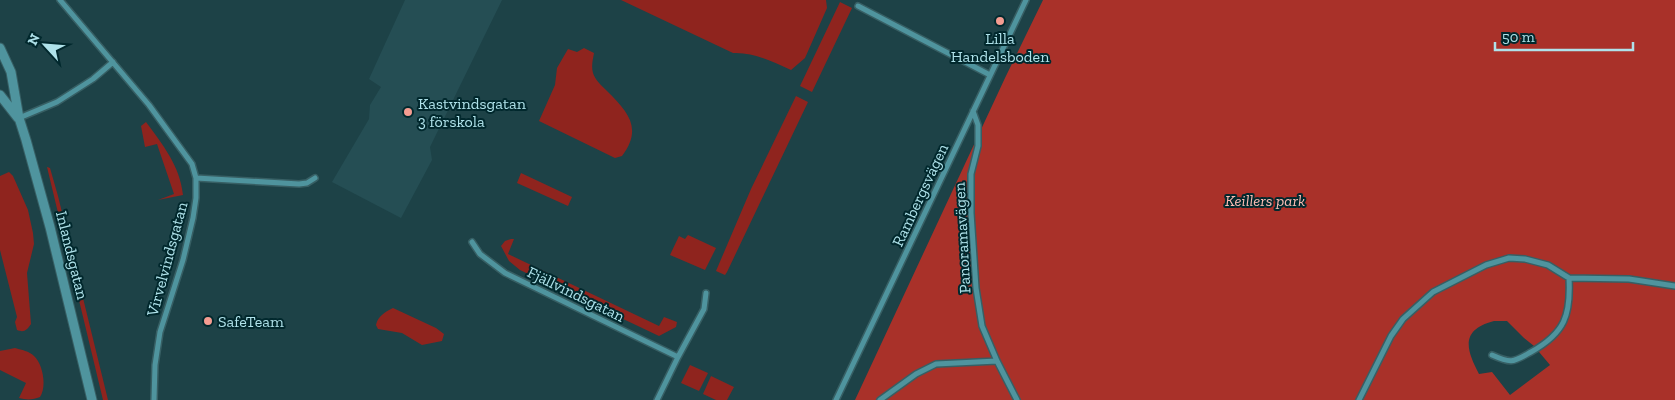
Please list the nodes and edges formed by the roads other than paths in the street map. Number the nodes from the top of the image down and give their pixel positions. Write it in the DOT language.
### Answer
graph roads {
  1 [pos="60,0"];
  2 [pos="1026,0"];
  3 [pos="858,6"];
  4 [pos="0,48"];
  5 [pos="113,62"];
  6 [pos="990,75"];
  7 [pos="0,95"];
  8 [pos="973,111"];
  9 [pos="19,118"];
  10 [pos="196,178"];
  11 [pos="315,178"];
  12 [pos="472,242"];
  13 [pos="1569,278"];
  14 [pos="1675,286"];
  15 [pos="706,292"];
  16 [pos="1492,355"];
  17 [pos="678,357"];
  18 [pos="997,361"];
  19 [pos="92,400"];
  20 [pos="154,400"];
  21 [pos="657,400"];
  22 [pos="836,400"];
  23 [pos="880,400"];
  24 [pos="1017,400"];
  25 [pos="1359,400"];
  1 -- 5 [label="street, Virvelvindsgatan"];
  2 -- 6 [label="street, Rambergsvägen"];
  3 -- 6 [label="street"];
  4 -- 9 [label="street, Inlandsgatan"];
  5 -- 9 [label="street"];
  5 -- 10 [label="street, Virvelvindsgatan"];
  6 -- 8 [label="street, Rambergsvägen"];
  7 -- 9 [label="street, Inlandsgatan"];
  8 -- 18 [label="street, Panoramavägen"];
  8 -- 22 [label="street, Rambergsvägen"];
  9 -- 19 [label="street, Inlandsgatan"];
  10 -- 11 [label="street"];
  10 -- 20 [label="street, Virvelvindsgatan"];
  12 -- 17 [label="street, Fjällvindsgatan"];
  13 -- 14 [label="street"];
  13 -- 16 [label="street"];
  13 -- 25 [label="street"];
  15 -- 17 [label="street"];
  17 -- 21 [label="street"];
  18 -- 23 [label="street"];
  18 -- 24 [label="street, Panoramavägen"];
}
